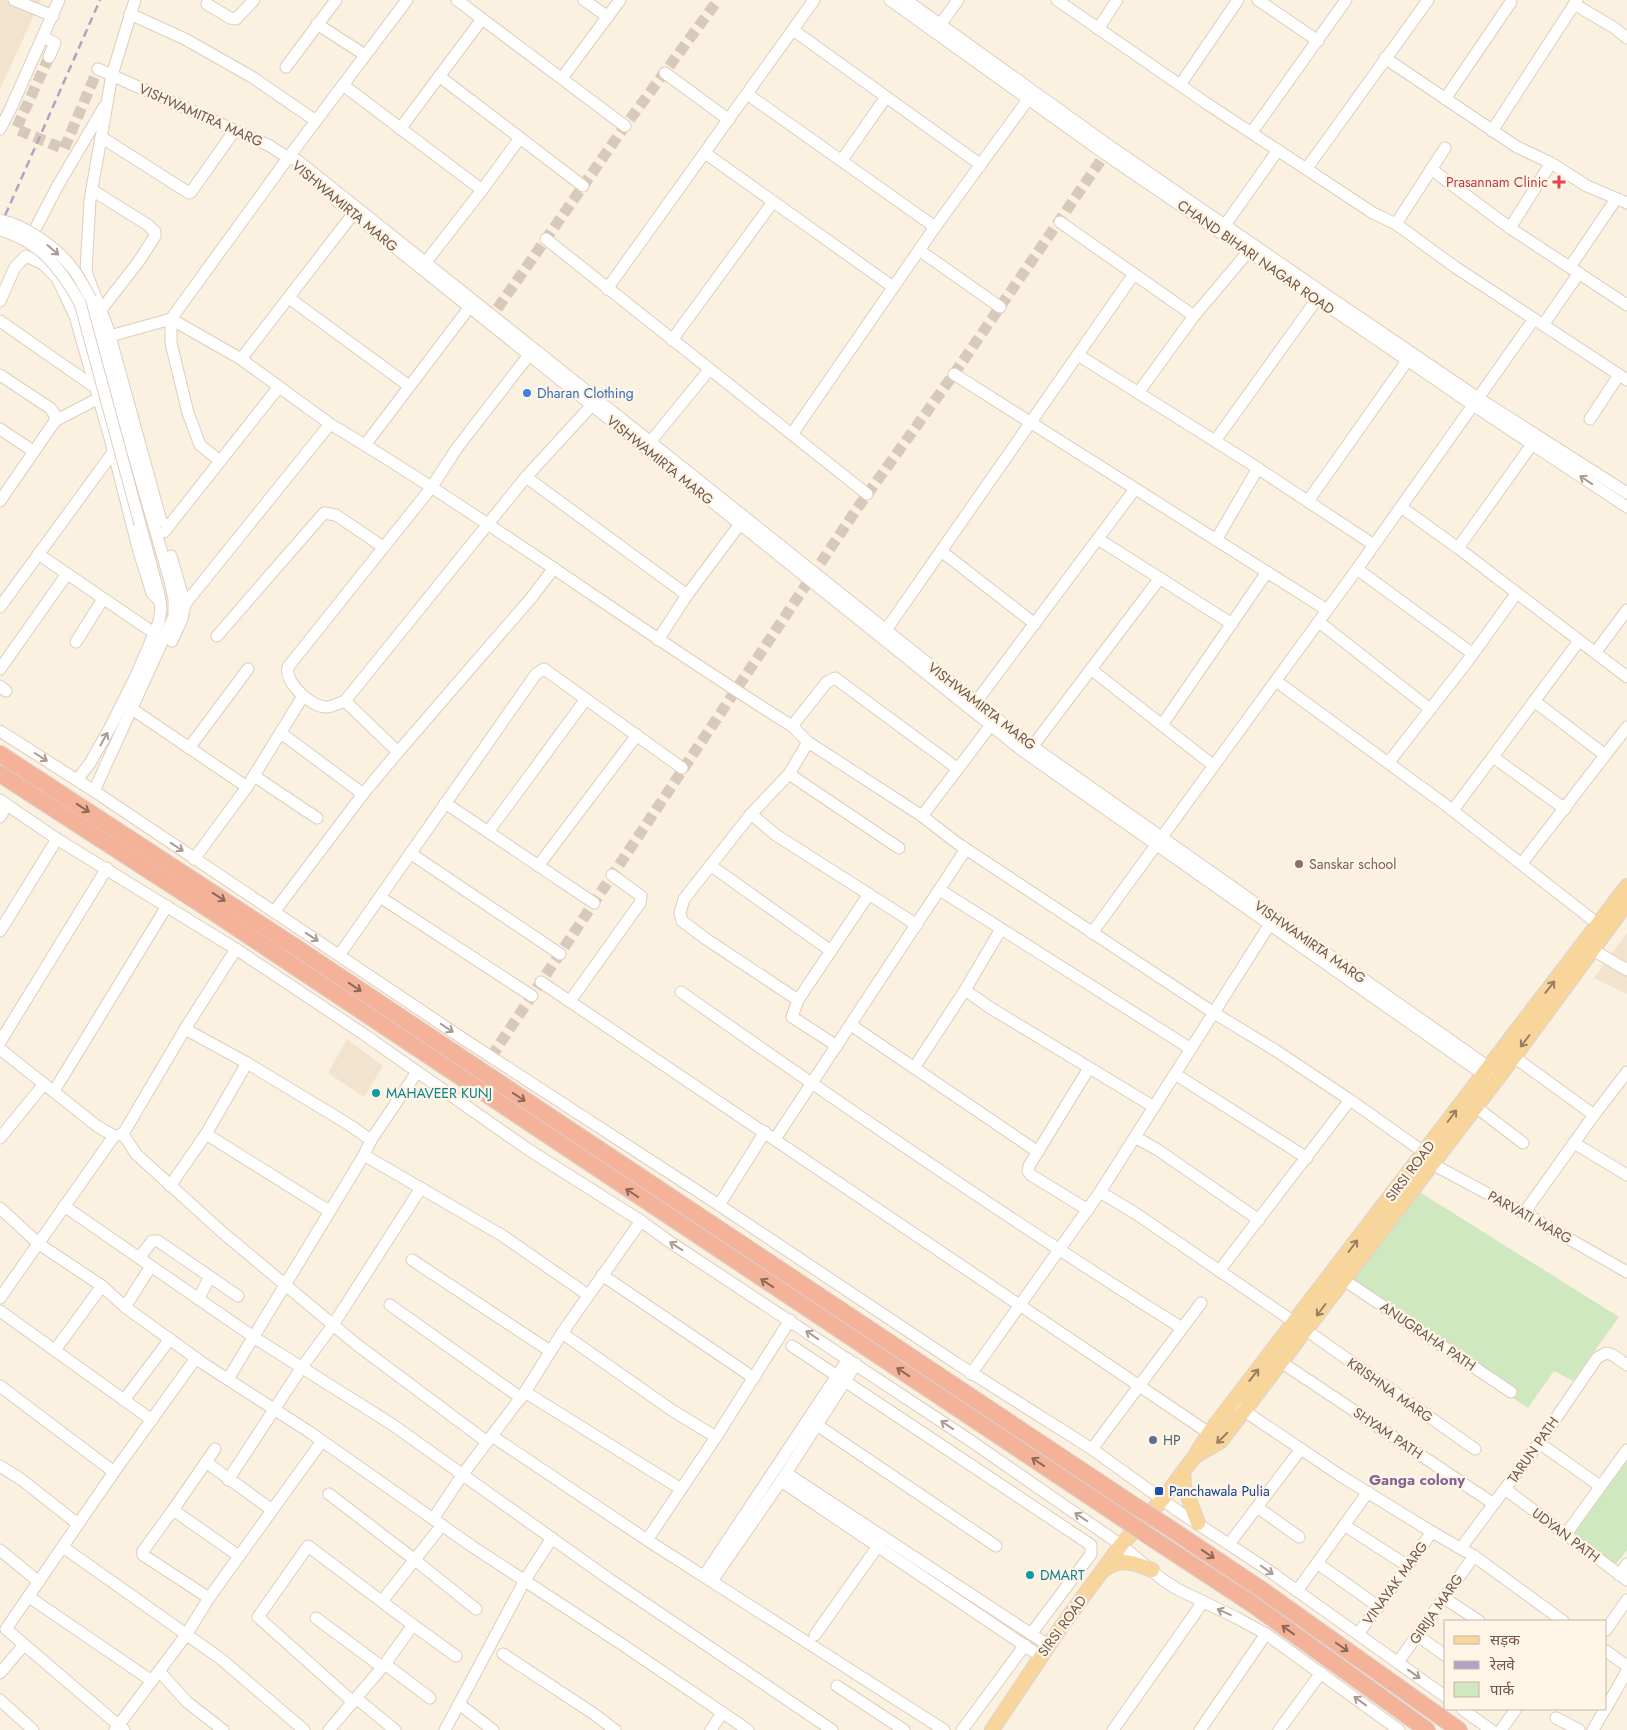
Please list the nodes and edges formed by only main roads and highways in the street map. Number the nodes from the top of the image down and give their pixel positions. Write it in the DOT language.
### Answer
graph roads {
  1 [pos="6,758"];
  2 [pos="0,774"];
  3 [pos="1627,886"];
  4 [pos="1627,904"];
  5 [pos="1491,1074"];
  6 [pos="1428,1159"];
  7 [pos="1300,1326"];
  8 [pos="1238,1407"];
  9 [pos="1195,1456"];
  10 [pos="1183,1472"];
  11 [pos="1198,1523"];
  12 [pos="1152,1570"];
  13 [pos="1103,1571"];
  14 [pos="992,1730"];
  15 [pos="1427,1730"];
  16 [pos="1459,1730"];
  1 -- 16 [label="highway, one-way, bridge"];
  15 -- 2 [label="highway, one-way, bridge"];
  5 -- 3 [label="main road, SIRSI ROAD, one-way"];
  4 -- 5 [label="main road, SIRSI ROAD, one-way"];
  6 -- 5 [label="main road, SIRSI ROAD, one-way"];
  5 -- 6 [label="main road, SIRSI ROAD"];
  7 -- 6 [label="main road, SIRSI ROAD, one-way"];
  6 -- 7 [label="main road, SIRSI ROAD, one-way"];
  8 -- 7 [label="main road, SIRSI ROAD, one-way"];
  7 -- 8 [label="main road, SIRSI ROAD"];
  8 -- 9 [label="main road, SIRSI ROAD"];
  8 -- 9 [label="main road, SIRSI ROAD, one-way"];
  9 -- 10 [label="main road, SIRSI ROAD"];
  10 -- 11 [label="main road"];
  10 -- 13 [label="main road, SIRSI ROAD"];
  12 -- 13 [label="main road"];
  13 -- 14 [label="main road, SIRSI ROAD"];
}
